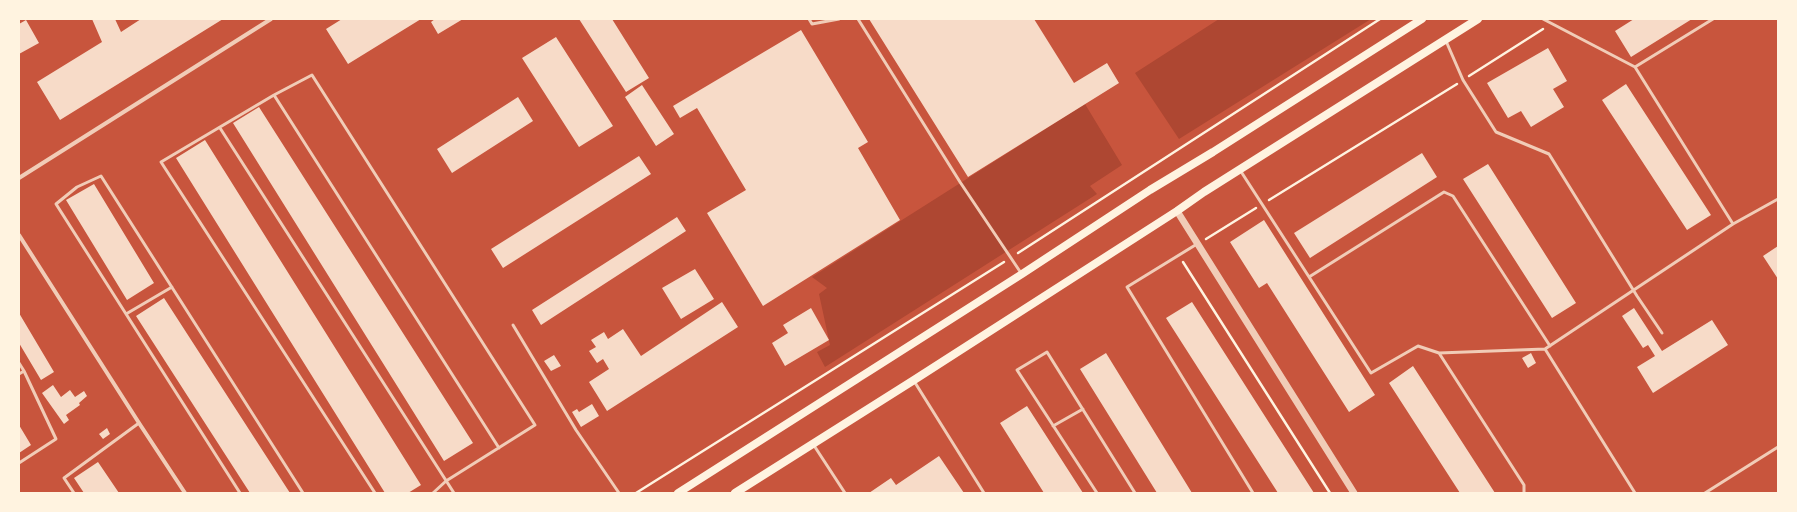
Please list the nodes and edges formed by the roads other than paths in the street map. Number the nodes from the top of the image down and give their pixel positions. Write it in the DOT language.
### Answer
graph roads {
  1 [pos="271,19"];
  2 [pos="810,19"];
  3 [pos="839,19"];
  4 [pos="858,19"];
  5 [pos="1422,19"];
  6 [pos="1478,19"];
  7 [pos="1543,19"];
  8 [pos="1713,19"];
  9 [pos="1445,40"];
  10 [pos="1635,67"];
  11 [pos="274,95"];
  12 [pos="220,128"];
  13 [pos="1240,170"];
  14 [pos="19,178"];
  15 [pos="1777,200"];
  16 [pos="1177,211"];
  17 [pos="1733,224"];
  18 [pos="19,235"];
  19 [pos="1197,244"];
  20 [pos="1022,274"];
  21 [pos="1309,277"];
  22 [pos="172,288"];
  23 [pos="1634,290"];
  24 [pos="126,314"];
  25 [pos="513,325"];
  26 [pos="1662,333"];
  27 [pos="1550,346"];
  28 [pos="1545,349"];
  29 [pos="1439,353"];
  30 [pos="19,363"];
  31 [pos="24,371"];
  32 [pos="19,374"];
  33 [pos="914,380"];
  34 [pos="1082,409"];
  35 [pos="139,423"];
  36 [pos="1053,426"];
  37 [pos="813,444"];
  38 [pos="1778,447"];
  39 [pos="499,448"];
  40 [pos="19,463"];
  41 [pos="446,481"];
  42 [pos="74,493"];
  43 [pos="185,493"];
  44 [pos="240,493"];
  45 [pos="303,493"];
  46 [pos="375,493"];
  47 [pos="433,493"];
  48 [pos="454,493"];
  49 [pos="619,493"];
  50 [pos="678,493"];
  51 [pos="735,493"];
  52 [pos="845,493"];
  53 [pos="984,493"];
  54 [pos="1096,493"];
  55 [pos="1135,493"];
  56 [pos="1253,493"];
  57 [pos="1354,493"];
  58 [pos="1524,493"];
  59 [pos="1635,493"];
  60 [pos="1705,493"];
  1 -- 14 [label="street"];
  2 -- 3 [label="lane"];
  4 -- 20 [label="lane"];
  5 -- 20 [label="main road"];
  6 -- 9 [label="main road"];
  7 -- 10 [label="lane"];
  8 -- 10 [label="lane"];
  9 -- 13 [label="main road"];
  9 -- 23 [label="lane"];
  10 -- 17 [label="lane"];
  11 -- 12 [label="lane"];
  11 -- 39 [label="lane"];
  11 -- 39 [label="lane"];
  12 -- 41 [label="lane"];
  12 -- 46 [label="lane"];
  13 -- 16 [label="main road"];
  13 -- 21 [label="lane"];
  15 -- 17 [label="lane"];
  16 -- 19 [label="street"];
  16 -- 33 [label="main road"];
  17 -- 23 [label="lane"];
  18 -- 35 [label="street"];
  19 -- 56 [label="lane"];
  19 -- 57 [label="street"];
  20 -- 50 [label="main road"];
  21 -- 27 [label="lane"];
  21 -- 29 [label="lane"];
  22 -- 24 [label="lane"];
  22 -- 24 [label="lane"];
  22 -- 45 [label="lane"];
  23 -- 26 [label="lane"];
  23 -- 27 [label="lane"];
  24 -- 44 [label="lane"];
  25 -- 49 [label="lane"];
  27 -- 28 [label="lane"];
  28 -- 29 [label="lane"];
  28 -- 59 [label="lane"];
  29 -- 58 [label="lane"];
  30 -- 31 [label="lane"];
  31 -- 32 [label="lane"];
  31 -- 40 [label="lane"];
  33 -- 37 [label="main road"];
  33 -- 53 [label="lane"];
  34 -- 36 [label="lane"];
  34 -- 36 [label="lane"];
  34 -- 55 [label="lane"];
  35 -- 42 [label="lane"];
  35 -- 43 [label="street"];
  36 -- 54 [label="lane"];
  37 -- 51 [label="main road"];
  37 -- 52 [label="lane"];
  38 -- 60 [label="lane"];
  39 -- 41 [label="lane"];
  41 -- 47 [label="lane"];
  41 -- 48 [label="lane"];
}
